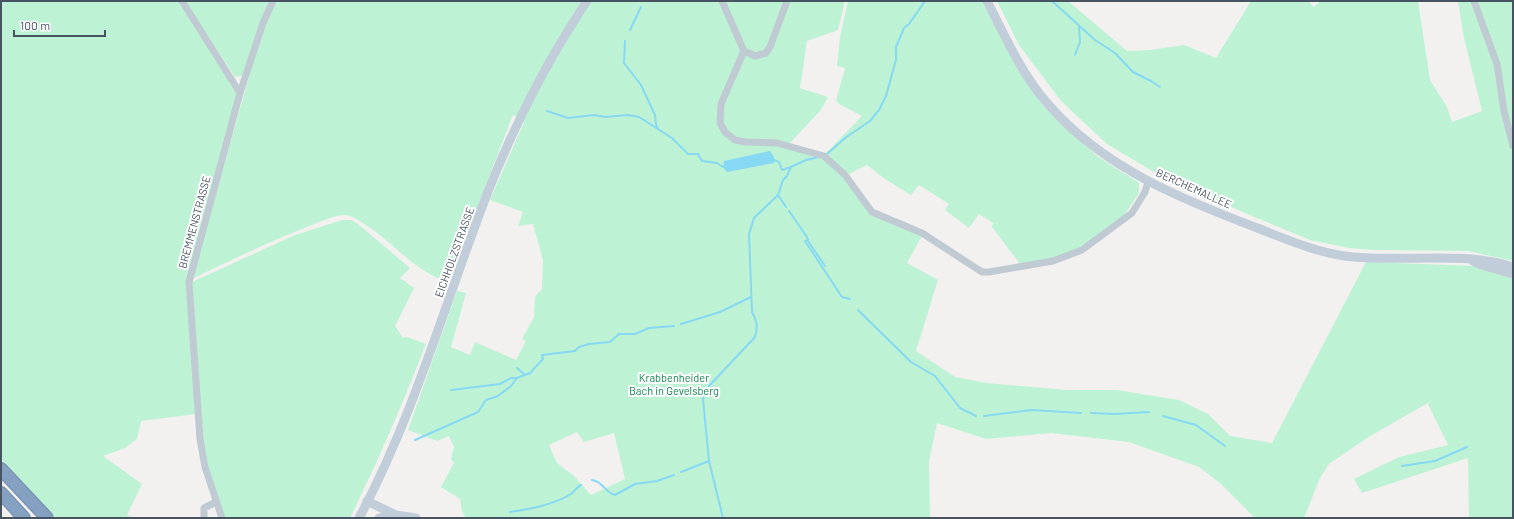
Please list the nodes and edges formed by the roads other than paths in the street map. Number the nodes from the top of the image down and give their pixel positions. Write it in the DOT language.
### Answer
graph roads {
  1 [pos="182,1"];
  2 [pos="273,1"];
  3 [pos="587,1"];
  4 [pos="722,1"];
  5 [pos="786,1"];
  6 [pos="987,1"];
  7 [pos="1474,1"];
  8 [pos="744,51"];
  9 [pos="240,93"];
  10 [pos="1513,146"];
  11 [pos="1148,182"];
  12 [pos="1470,259"];
  13 [pos="1513,267"];
  14 [pos="1513,274"];
  15 [pos="1,469"];
  16 [pos="1,493"];
  17 [pos="368,501"];
  18 [pos="216,502"];
  19 [pos="396,515"];
  20 [pos="24,518"];
  21 [pos="47,518"];
  22 [pos="204,518"];
  23 [pos="222,518"];
  24 [pos="359,518"];
  25 [pos="379,518"];
  26 [pos="416,518"];
  1 -- 9 [label="street"];
  2 -- 9 [label="street, BREMMENSTRASSE"];
  3 -- 17 [label="street, EICHHOLZSTRASSE"];
  4 -- 8 [label="street"];
  5 -- 8 [label="street"];
  6 -- 11 [label="street, BERCHEMALLEE"];
  7 -- 10 [label="street"];
  8 -- 11 [label="street"];
  9 -- 18 [label="street, BREMMENSTRASSE"];
  11 -- 12 [label="street, BERCHEMALLEE"];
  12 -- 13 [label="street, BERCHEMALLEE"];
  12 -- 14 [label="street, BERCHEMALLEE"];
  15 -- 21 [label="highway"];
  16 -- 20 [label="highway"];
  17 -- 19 [label="street"];
  17 -- 24 [label="street, EICHHOLZSTRASSE"];
  18 -- 22 [label="street"];
  18 -- 23 [label="street, BREMMENSTRASSE"];
  19 -- 25 [label="street"];
  19 -- 26 [label="street"];
}
